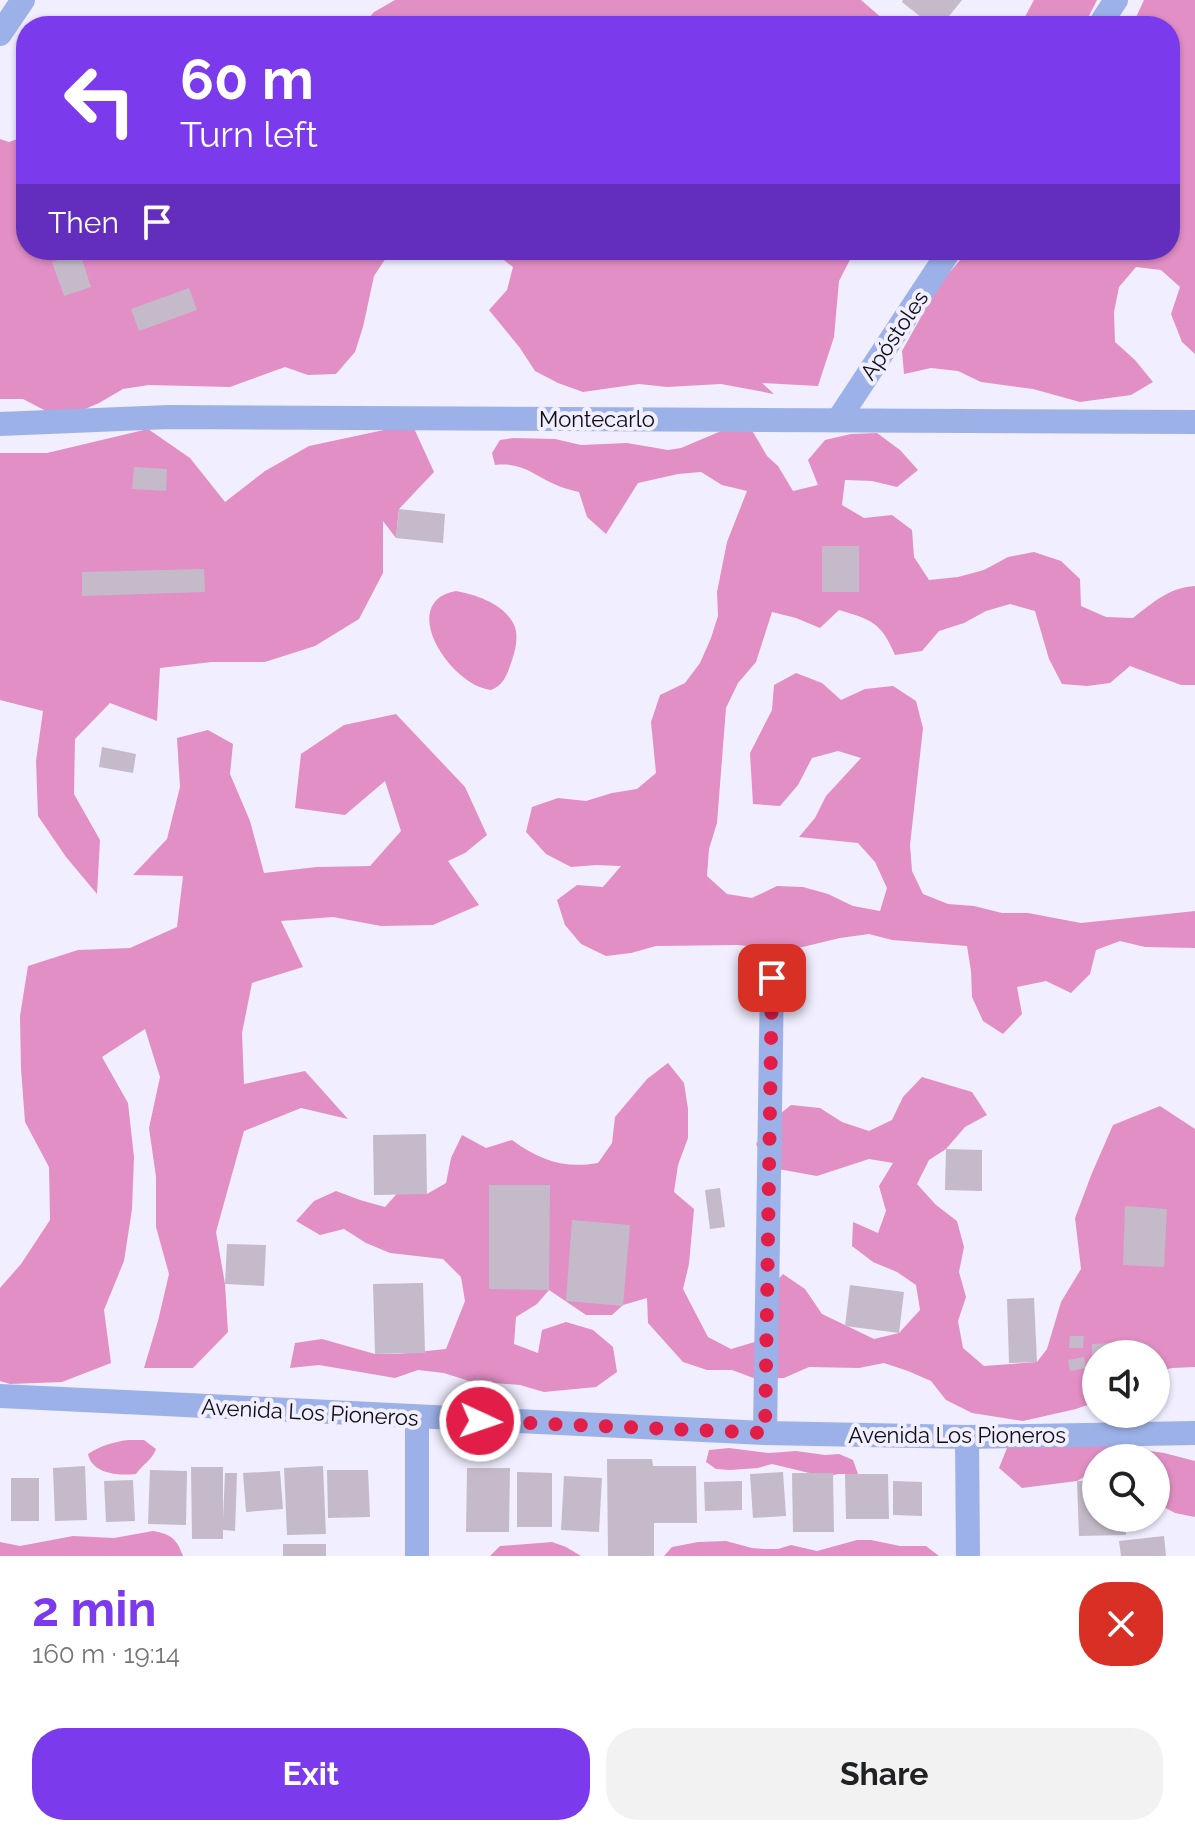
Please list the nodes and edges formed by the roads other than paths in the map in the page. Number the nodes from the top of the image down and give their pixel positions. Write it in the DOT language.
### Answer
graph roads {
  1 [pos="23,0"];
  2 [pos="0,34"];
  3 [pos="943,260"];
  4 [pos="838,420"];
  5 [pos="1195,422"];
  6 [pos="0,424"];
  7 [pos="772,978"];
  8 [pos="0,1396"];
  9 [pos="417,1418"];
  10 [pos="765,1433"];
  11 [pos="1195,1433"];
  12 [pos="967,1437"];
  13 [pos="417,1556"];
  14 [pos="968,1556"];
  1 -- 2 [label="street"];
  3 -- 4 [label="street, Apóstoles"];
  4 -- 5 [label="street, Montecarlo"];
  4 -- 6 [label="street, Montecarlo"];
  7 -- 10 [label="street"];
  8 -- 9 [label="street, Avenida Los Pioneros"];
  9 -- 10 [label="street, Avenida Los Pioneros"];
  9 -- 13 [label="street"];
  10 -- 12 [label="street, Avenida Los Pioneros"];
  11 -- 12 [label="street, Avenida Los Pioneros"];
  12 -- 14 [label="street"];
}
